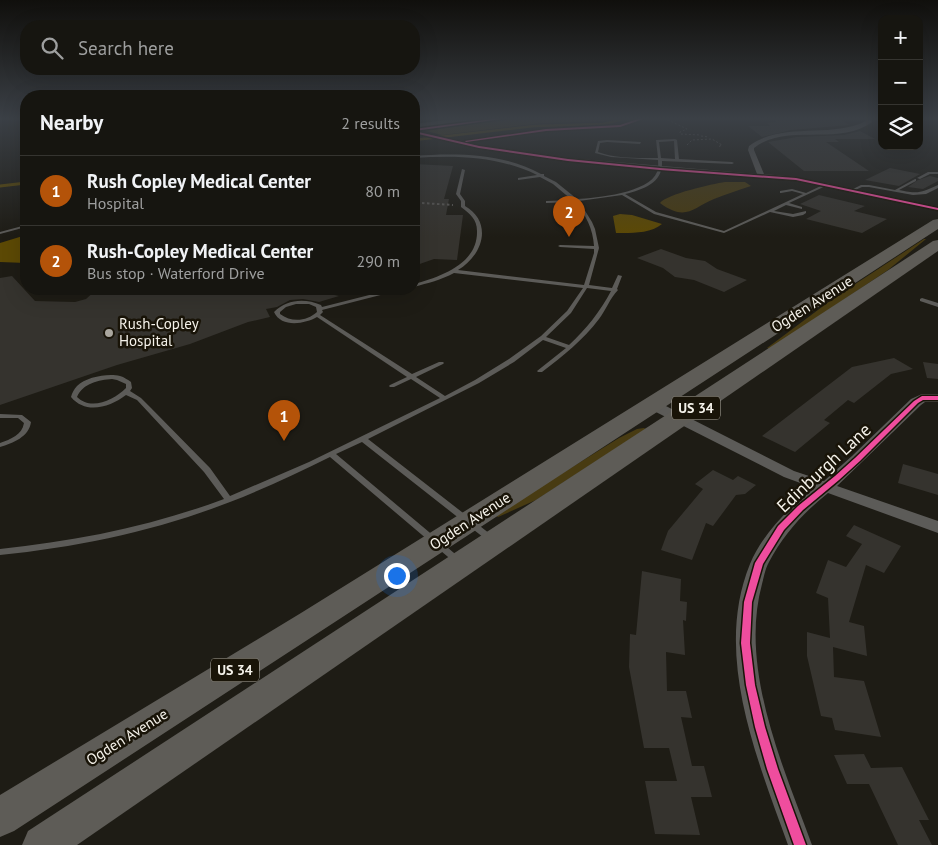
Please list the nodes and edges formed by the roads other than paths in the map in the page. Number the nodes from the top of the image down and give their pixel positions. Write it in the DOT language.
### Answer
graph roads {
  1 [pos="443,157"];
  2 [pos="548,157"];
  3 [pos="625,157"];
  4 [pos="754,157"];
  5 [pos="659,159"];
  6 [pos="677,160"];
  7 [pos="732,163"];
  8 [pos="463,170"];
  9 [pos="660,170"];
  10 [pos="938,174"];
  11 [pos="543,175"];
  12 [pos="761,175"];
  13 [pos="519,179"];
  14 [pos="828,184"];
  15 [pos="938,186"];
  16 [pos="852,190"];
  17 [pos="895,191"];
  18 [pos="781,192"];
  19 [pos="622,194"];
  20 [pos="807,194"];
  21 [pos="577,200"];
  22 [pos="547,202"];
  23 [pos="787,204"];
  24 [pos="938,209"];
  25 [pos="771,211"];
  26 [pos="938,223"];
  27 [pos="20,227"];
  28 [pos="0,232"];
  29 [pos="938,244"];
  30 [pos="560,246"];
  31 [pos="596,248"];
  32 [pos="453,271"];
  33 [pos="620,276"];
  34 [pos="420,284"];
  35 [pos="586,286"];
  36 [pos="615,290"];
  37 [pos="377,295"];
  38 [pos="922,300"];
  39 [pos="938,305"];
  40 [pos="319,312"];
  41 [pos="542,338"];
  42 [pos="570,347"];
  43 [pos="441,363"];
  44 [pos="540,371"];
  45 [pos="411,377"];
  46 [pos="392,386"];
  47 [pos="126,392"];
  48 [pos="444,398"];
  49 [pos="938,398"];
  50 [pos="653,405"];
  51 [pos="0,416"];
  52 [pos="680,419"];
  53 [pos="362,438"];
  54 [pos="0,445"];
  55 [pos="331,454"];
  56 [pos="824,488"];
  57 [pos="229,500"];
  58 [pos="468,522"];
  59 [pos="938,527"];
  60 [pos="495,542"];
  61 [pos="436,543"];
  62 [pos="0,552"];
  63 [pos="461,564"];
  64 [pos="0,817"];
  65 [pos="42,845"];
  66 [pos="800,845"];
  1 -- 11 [label="lane"];
  2 -- 9 [label="street"];
  3 -- 5 [label="lane"];
  4 -- 12 [label="street"];
  5 -- 6 [label="lane"];
  5 -- 9 [label="lane"];
  6 -- 7 [label="lane"];
  8 -- 32 [label="lane"];
  9 -- 12 [label="street"];
  9 -- 19 [label="lane"];
  10 -- 17 [label="lane"];
  11 -- 13 [label="lane"];
  11 -- 21 [label="lane"];
  12 -- 14 [label="street"];
  14 -- 16 [label="street"];
  14 -- 20 [label="lane"];
  15 -- 17 [label="lane"];
  16 -- 17 [label="lane"];
  16 -- 24 [label="street"];
  18 -- 20 [label="lane"];
  19 -- 21 [label="lane"];
  19 -- 25 [label="lane"];
  20 -- 23 [label="lane"];
  21 -- 22 [label="lane"];
  21 -- 31 [label="lane"];
  23 -- 25 [label="lane"];
  23 -- 25 [label="lane"];
  26 -- 50 [label="main road, Ogden Avenue / US 34"];
  27 -- 28 [label="lane"];
  29 -- 52 [label="main road, Ogden Avenue / US 34"];
  30 -- 31 [label="lane"];
  31 -- 35 [label="lane"];
  32 -- 34 [label="lane"];
  32 -- 35 [label="lane"];
  33 -- 36 [label="lane"];
  35 -- 36 [label="lane"];
  35 -- 41 [label="lane"];
  36 -- 42 [label="lane"];
  37 -- 40 [label="lane"];
  38 -- 39 [label="lane"];
  40 -- 40 [label="lane"];
  40 -- 45 [label="lane"];
  41 -- 42 [label="lane"];
  41 -- 48 [label="lane"];
  42 -- 44 [label="lane"];
  43 -- 45 [label="lane"];
  45 -- 46 [label="lane"];
  45 -- 48 [label="lane"];
  47 -- 47 [label="lane"];
  47 -- 57 [label="lane"];
  48 -- 53 [label="lane"];
  49 -- 56 [label="street, Edinburgh Lane"];
  50 -- 52 [label="street"];
  50 -- 58 [label="main road, Ogden Avenue / US 34"];
  51 -- 54 [label="lane"];
  52 -- 56 [label="street"];
  52 -- 60 [label="main road, Ogden Avenue / US 34"];
  53 -- 55 [label="lane"];
  53 -- 58 [label="lane"];
  55 -- 57 [label="lane"];
  55 -- 61 [label="lane"];
  56 -- 59 [label="street"];
  56 -- 66 [label="street, Edinburgh Lane"];
  57 -- 62 [label="lane"];
  58 -- 60 [label="lane"];
  58 -- 61 [label="main road, Ogden Avenue / US 34"];
  60 -- 63 [label="main road, Ogden Avenue / US 34"];
  61 -- 63 [label="lane"];
  61 -- 64 [label="main road, Ogden Avenue / US 34"];
  63 -- 65 [label="main road, Ogden Avenue / US 34"];
}
